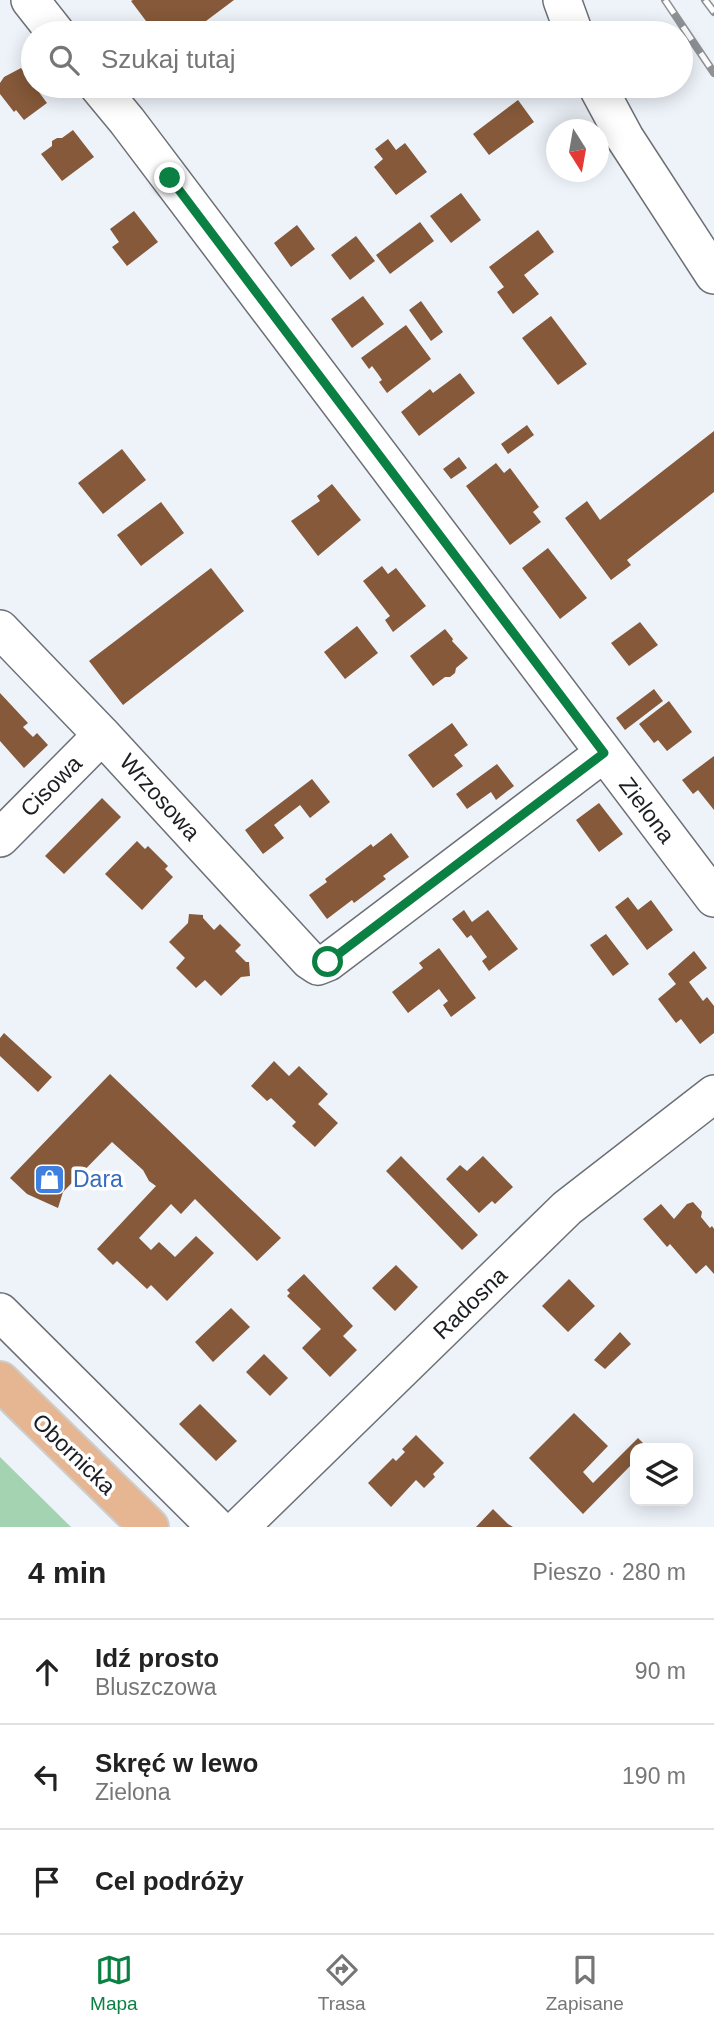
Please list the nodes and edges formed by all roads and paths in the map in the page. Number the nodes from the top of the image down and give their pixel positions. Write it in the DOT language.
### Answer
graph roads {
  1 [pos="30,0"];
  2 [pos="562,0"];
  3 [pos="47,21"];
  4 [pos="570,21"];
  5 [pos="108,98"];
  6 [pos="603,98"];
  7 [pos="714,275"];
  8 [pos="0,629"];
  9 [pos="102,735"];
  10 [pos="604,753"];
  11 [pos="0,838"];
  12 [pos="714,898"];
  13 [pos="714,1094"];
  14 [pos="0,1312"];
  15 [pos="0,1381"];
  16 [pos="149,1527"];
  17 [pos="216,1527"];
  18 [pos="240,1527"];
  1 -- 3 [label="street"];
  2 -- 4 [label="street"];
  5 -- 10 [label="street, Zielona"];
  6 -- 7 [label="street"];
  8 -- 9 [label="street, Wrzosowa"];
  9 -- 10 [label="street, Wrzosowa"];
  9 -- 11 [label="street, Cisowa"];
  10 -- 12 [label="street, Zielona"];
  13 -- 18 [label="street, Radosna"];
  14 -- 17 [label="street"];
  15 -- 16 [label="main road, Obornicka"];
}
